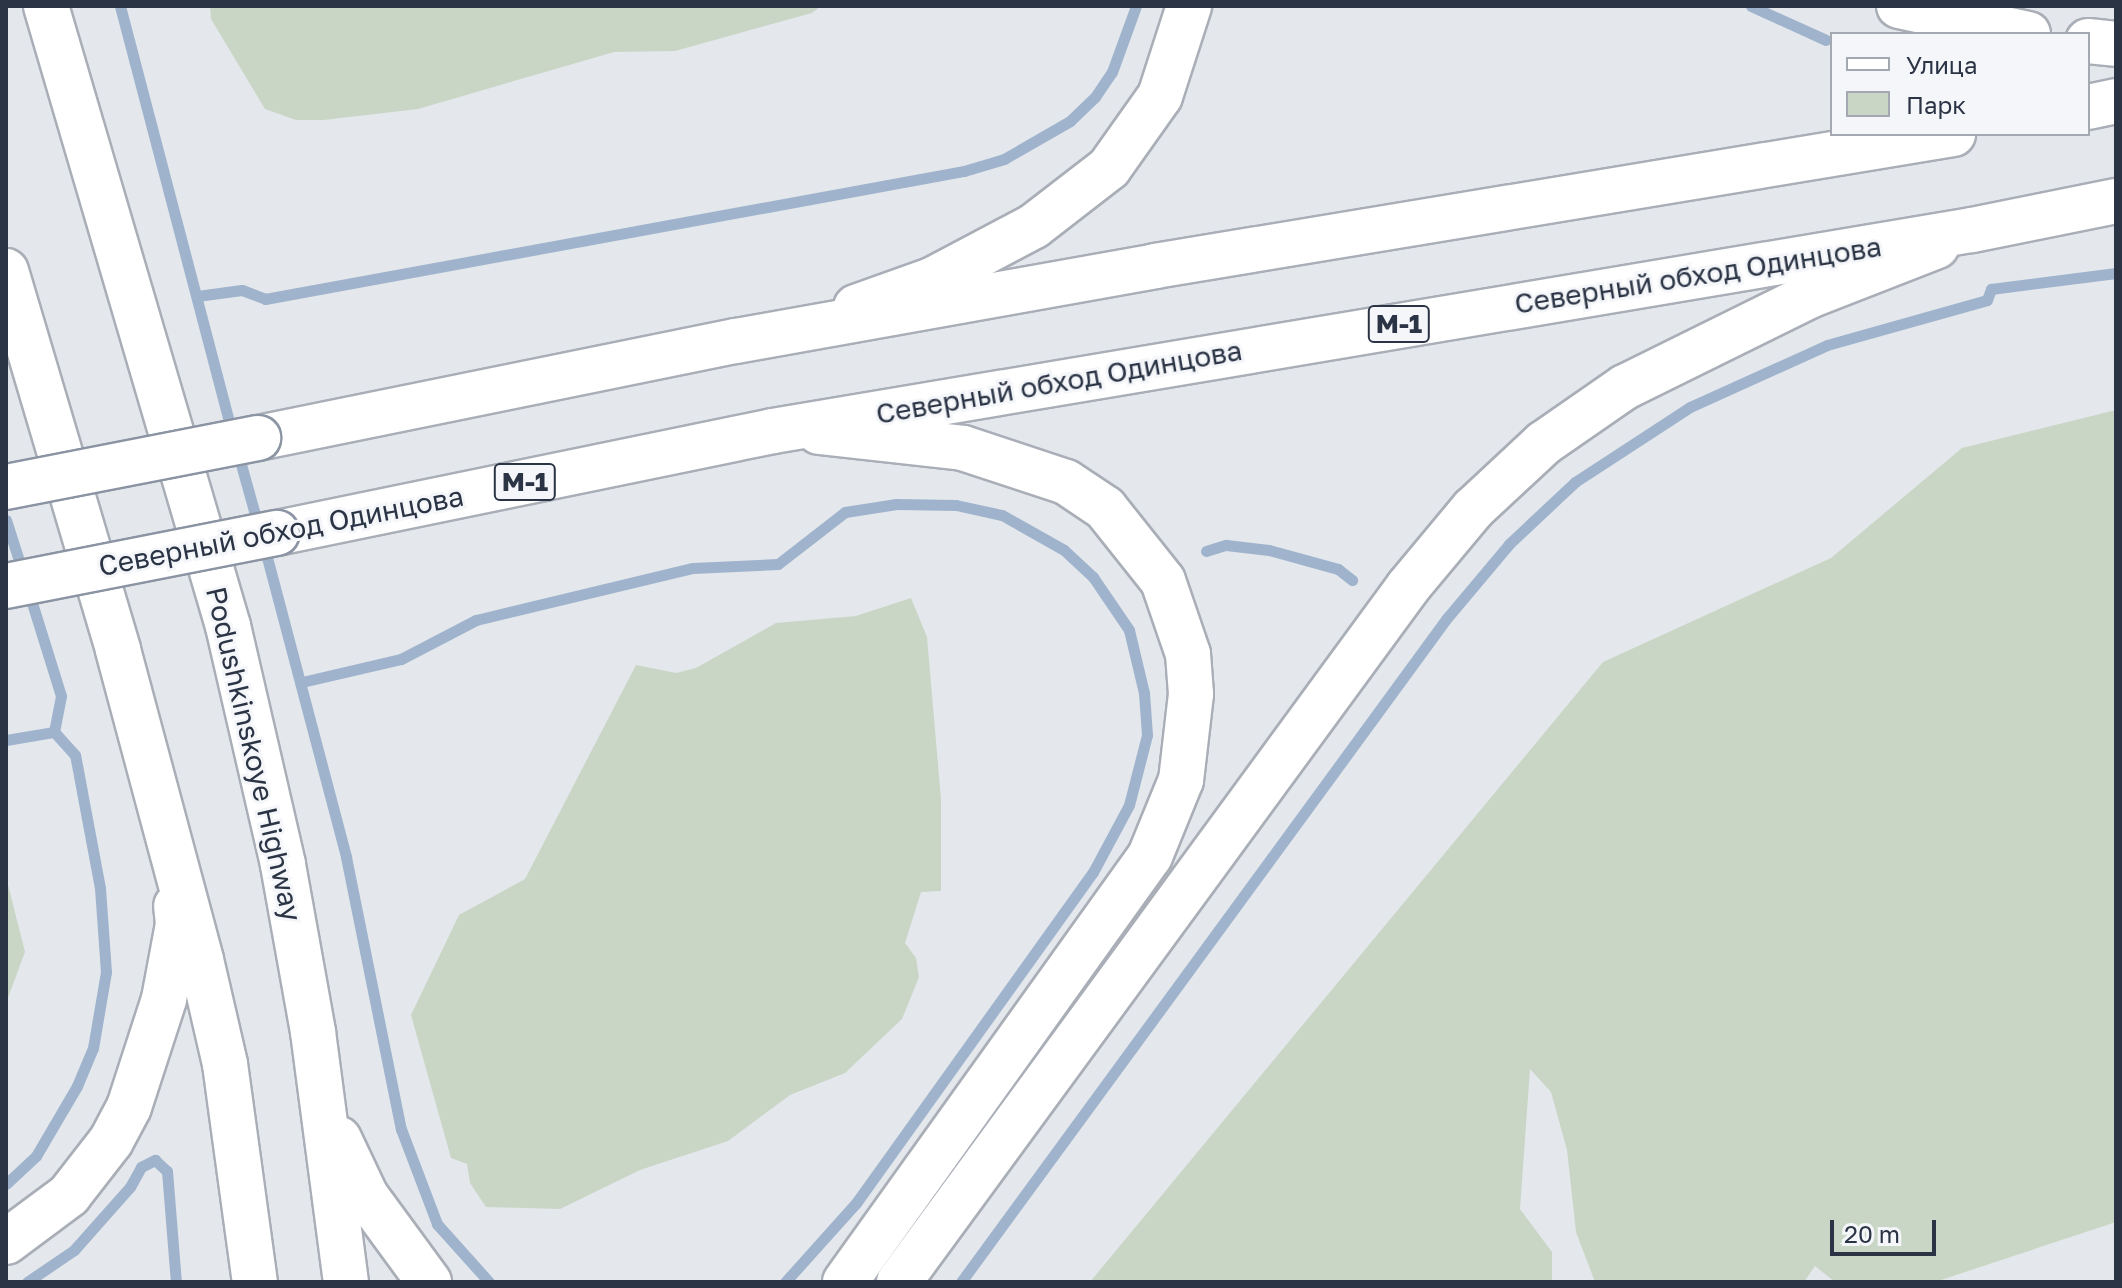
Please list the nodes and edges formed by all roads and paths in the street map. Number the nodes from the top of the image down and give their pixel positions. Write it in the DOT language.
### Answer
graph roads {
  1 [pos="46,6"];
  2 [pos="1189,6"];
  3 [pos="1899,6"];
  4 [pos="2019,32"];
  5 [pos="2090,41"];
  6 [pos="2116,44"];
  7 [pos="2116,101"];
  8 [pos="2090,107"];
  9 [pos="1941,136"];
  10 [pos="2116,201"];
  11 [pos="2026,219"];
  12 [pos="6,271"];
  13 [pos="736,341"];
  14 [pos="773,431"];
  15 [pos="6,487"];
  16 [pos="6,586"];
  17 [pos="171,856"];
  18 [pos="313,1032"];
  19 [pos="6,1242"];
  20 [pos="255,1282"];
  21 [pos="346,1282"];
  22 [pos="429,1282"];
  23 [pos="845,1282"];
  24 [pos="899,1282"];
  1 -- 18 [label="main road, Podushkinskoye Highway"];
  2 -- 13 [label="main road"];
  3 -- 4 [label="main road"];
  5 -- 6 [label="main road"];
  7 -- 8 [label="main road"];
  9 -- 13 [label="main road"];
  10 -- 11 [label="main road, Северный обход Одинцова / М-1"];
  11 -- 14 [label="main road, Северный обход Одинцова / М-1"];
  11 -- 24 [label="main road"];
  12 -- 17 [label="main road"];
  13 -- 15 [label="main road, bridge"];
  14 -- 16 [label="main road, Северный обход Одинцова / М-1, bridge"];
  14 -- 23 [label="main road"];
  17 -- 19 [label="main road"];
  17 -- 20 [label="main road"];
  18 -- 21 [label="main road, Podushkinskoye Highway"];
  18 -- 22 [label="main road"];
}
